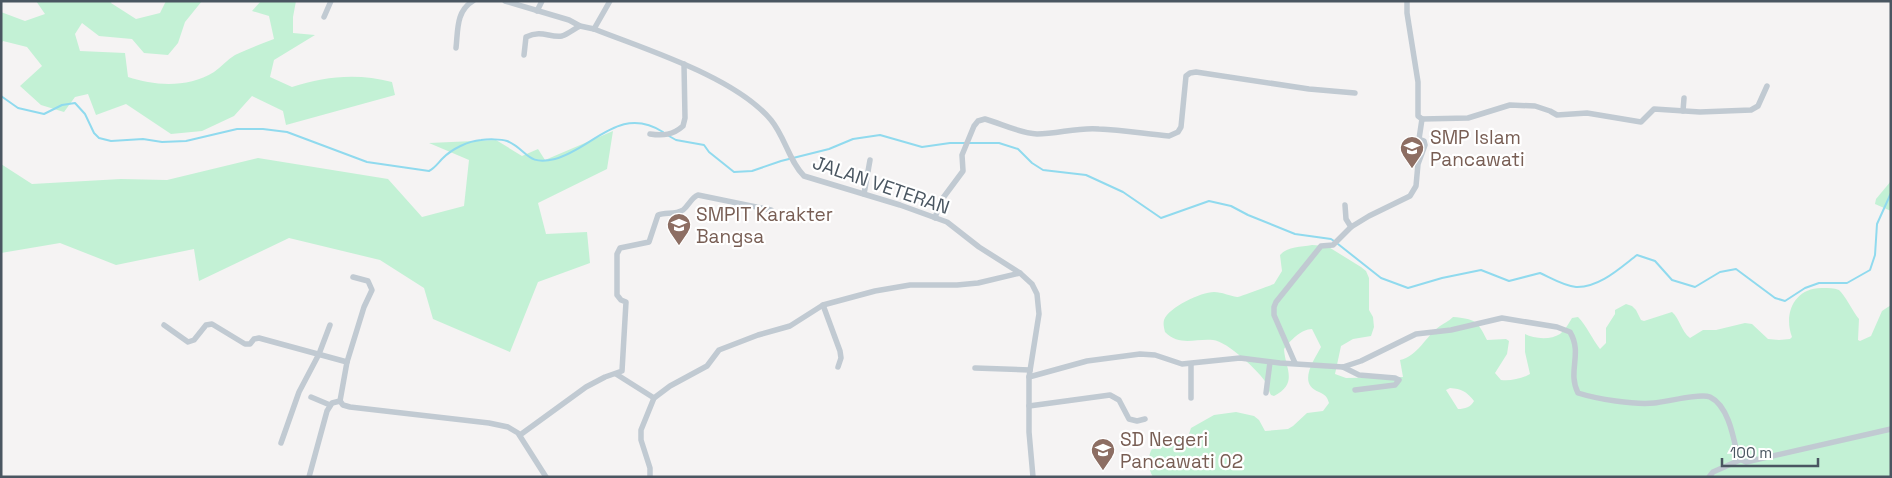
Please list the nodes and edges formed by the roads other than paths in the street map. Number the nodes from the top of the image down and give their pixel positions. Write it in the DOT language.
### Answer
graph roads {
  1 [pos="331,1"];
  2 [pos="472,1"];
  3 [pos="505,1"];
  4 [pos="542,1"];
  5 [pos="610,1"];
  6 [pos="1407,1"];
  7 [pos="537,11"];
  8 [pos="324,17"];
  9 [pos="580,26"];
  10 [pos="594,29"];
  11 [pos="456,48"];
  12 [pos="524,55"];
  13 [pos="684,64"];
  14 [pos="1767,86"];
  15 [pos="1355,93"];
  16 [pos="1684,98"];
  17 [pos="1683,111"];
  18 [pos="1422,120"];
  19 [pos="650,134"];
  20 [pos="870,160"];
  21 [pos="864,194"];
  22 [pos="1345,205"];
  23 [pos="771,210"];
  24 [pos="935,218"];
  25 [pos="1351,227"];
  26 [pos="1020,273"];
  27 [pos="353,278"];
  28 [pos="823,305"];
  29 [pos="164,325"];
  30 [pos="330,325"];
  31 [pos="319,354"];
  32 [pos="347,362"];
  33 [pos="1270,362"];
  34 [pos="1191,364"];
  35 [pos="1295,364"];
  36 [pos="838,367"];
  37 [pos="1344,367"];
  38 [pos="975,368"];
  39 [pos="1030,370"];
  40 [pos="616,374"];
  41 [pos="1029,377"];
  42 [pos="1355,390"];
  43 [pos="1266,393"];
  44 [pos="311,397"];
  45 [pos="654,398"];
  46 [pos="1192,398"];
  47 [pos="340,401"];
  48 [pos="330,405"];
  49 [pos="1029,406"];
  50 [pos="1145,419"];
  51 [pos="1891,429"];
  52 [pos="520,435"];
  53 [pos="281,443"];
  54 [pos="1740,460"];
  55 [pos="310,477"];
  56 [pos="546,477"];
  57 [pos="650,477"];
  58 [pos="1033,477"];
  59 [pos="1709,477"];
  1 -- 8 [label="street"];
  2 -- 11 [label="street"];
  3 -- 7 [label="street, JALAN VETERAN"];
  4 -- 7 [label="street"];
  5 -- 10 [label="street"];
  6 -- 18 [label="street"];
  7 -- 9 [label="street, JALAN VETERAN"];
  9 -- 10 [label="street, JALAN VETERAN"];
  9 -- 12 [label="street"];
  10 -- 13 [label="street, JALAN VETERAN"];
  13 -- 19 [label="street"];
  13 -- 21 [label="street, JALAN VETERAN"];
  14 -- 17 [label="street"];
  15 -- 24 [label="street"];
  16 -- 17 [label="street"];
  17 -- 18 [label="street"];
  18 -- 25 [label="street"];
  20 -- 21 [label="street"];
  21 -- 24 [label="street, JALAN VETERAN"];
  22 -- 25 [label="street"];
  23 -- 40 [label="street"];
  24 -- 26 [label="street, JALAN VETERAN"];
  25 -- 35 [label="street"];
  26 -- 28 [label="street"];
  26 -- 39 [label="street, JALAN VETERAN"];
  27 -- 32 [label="street"];
  28 -- 36 [label="street"];
  28 -- 45 [label="street"];
  29 -- 31 [label="street"];
  30 -- 31 [label="street"];
  31 -- 32 [label="street"];
  31 -- 53 [label="street"];
  32 -- 47 [label="street"];
  33 -- 34 [label="street"];
  33 -- 35 [label="street"];
  33 -- 43 [label="street"];
  34 -- 41 [label="street"];
  34 -- 46 [label="street"];
  35 -- 37 [label="street"];
  37 -- 42 [label="street"];
  37 -- 54 [label="street"];
  38 -- 39 [label="street"];
  39 -- 41 [label="street, JALAN VETERAN"];
  40 -- 45 [label="street"];
  40 -- 52 [label="street"];
  41 -- 49 [label="street, JALAN VETERAN"];
  44 -- 48 [label="street"];
  45 -- 57 [label="street"];
  47 -- 48 [label="street"];
  47 -- 52 [label="street"];
  48 -- 55 [label="street"];
  49 -- 50 [label="street"];
  49 -- 58 [label="street, JALAN VETERAN"];
  51 -- 54 [label="street"];
  52 -- 56 [label="street"];
  54 -- 59 [label="street"];
}
